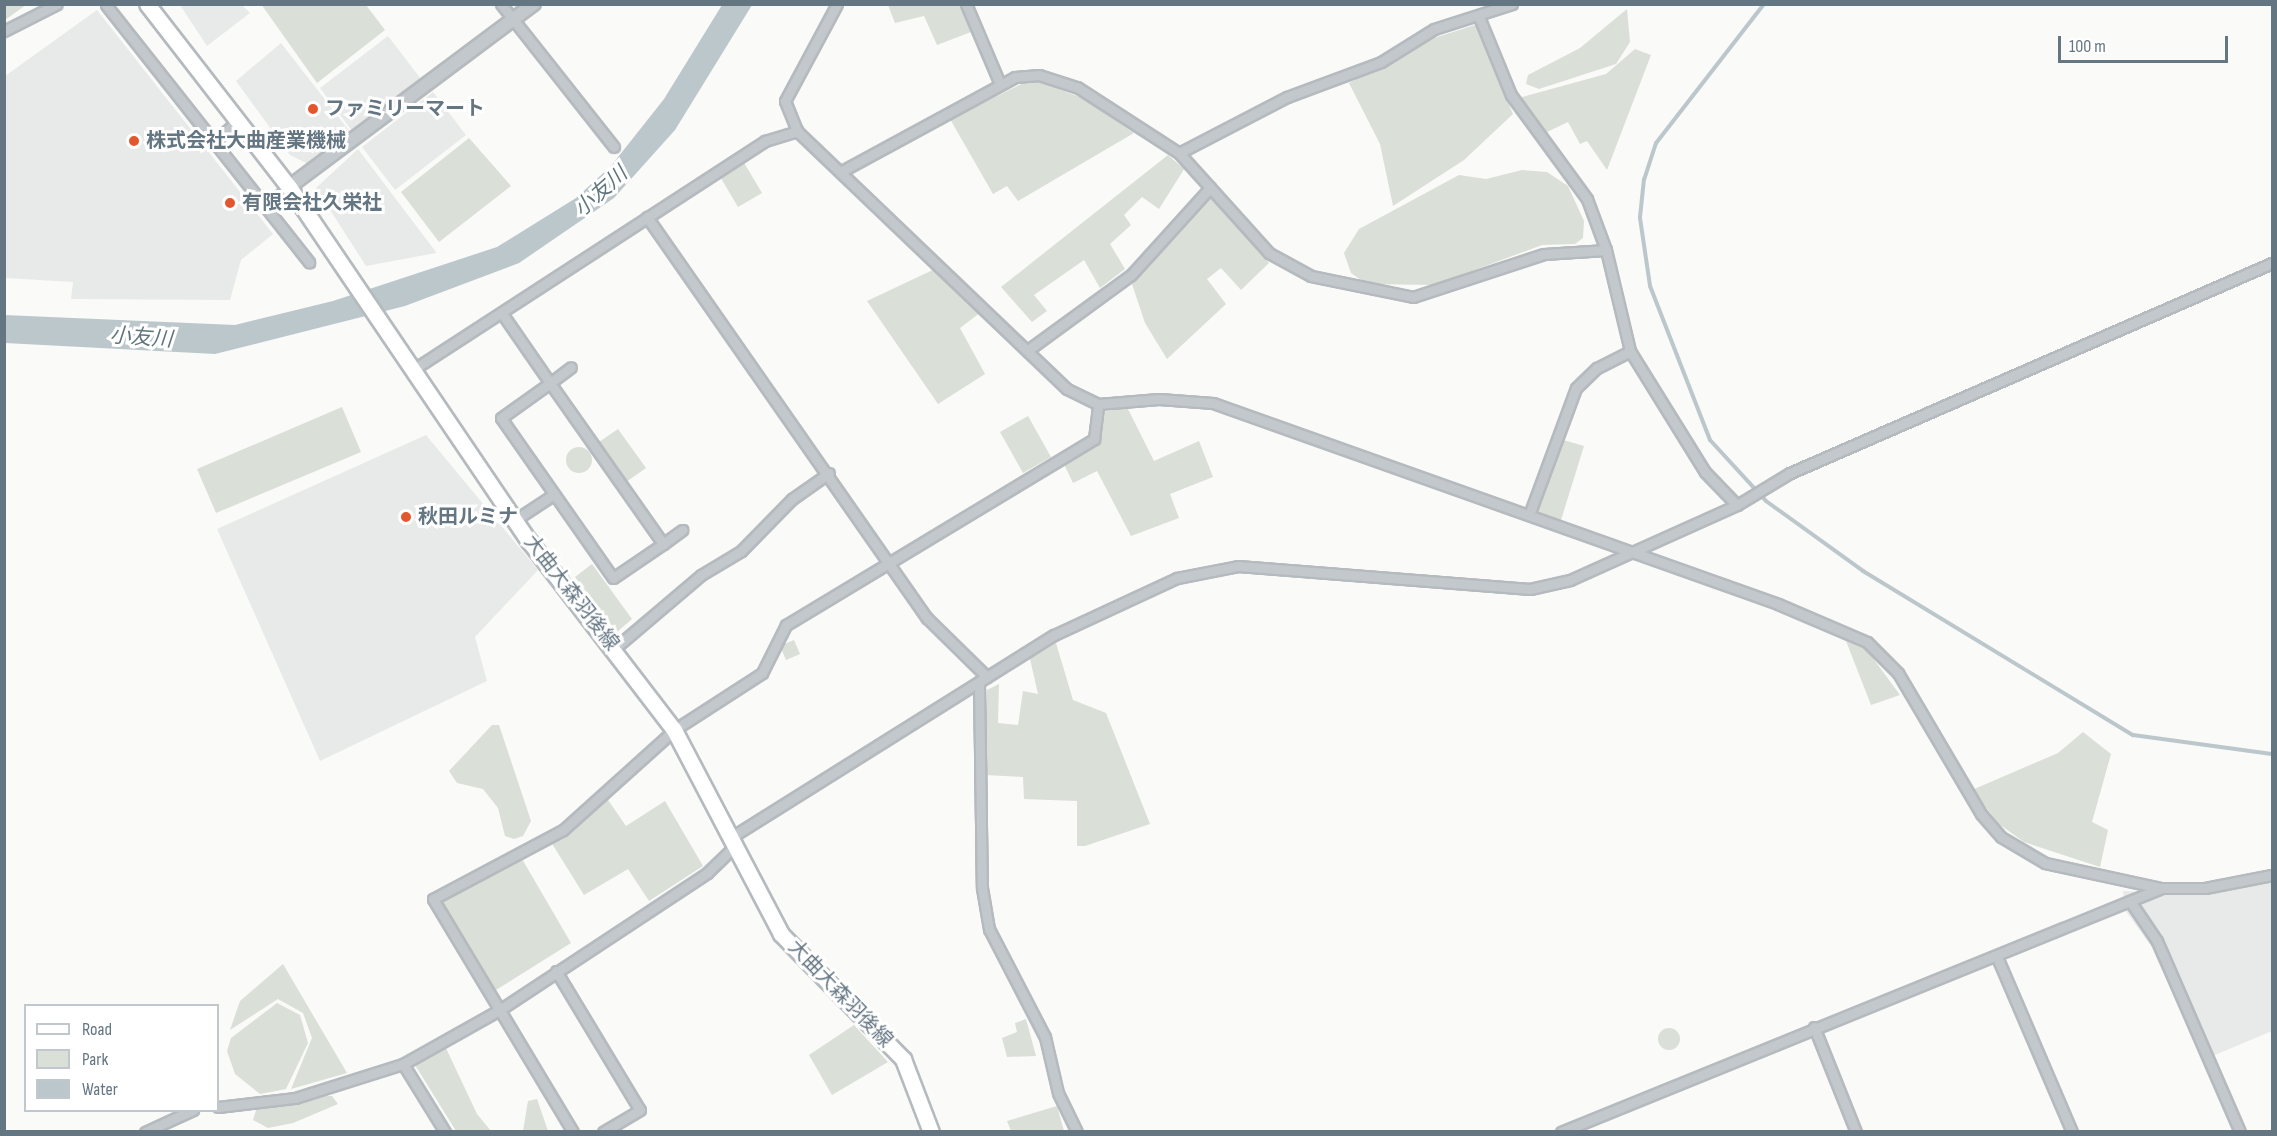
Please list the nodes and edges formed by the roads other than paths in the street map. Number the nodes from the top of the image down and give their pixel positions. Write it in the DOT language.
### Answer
graph roads {
  1 [pos="57,4"];
  2 [pos="147,4"];
  3 [pos="501,4"];
  4 [pos="534,4"];
  5 [pos="837,4"];
  6 [pos="966,4"];
  7 [pos="1512,4"];
  8 [pos="106,5"];
  9 [pos="1479,17"];
  10 [pos="513,21"];
  11 [pos="4,31"];
  12 [pos="1000,84"];
  13 [pos="237,121"];
  14 [pos="797,131"];
  15 [pos="214,142"];
  16 [pos="614,147"];
  17 [pos="1179,153"];
  18 [pos="842,171"];
  19 [pos="289,187"];
  20 [pos="1210,188"];
  21 [pos="265,207"];
  22 [pos="648,217"];
  23 [pos="1606,250"];
  24 [pos="309,262"];
  25 [pos="2272,263"];
  26 [pos="503,315"];
  27 [pos="1028,350"];
  28 [pos="1630,351"];
  29 [pos="571,367"];
  30 [pos="414,369"];
  31 [pos="550,383"];
  32 [pos="1098,404"];
  33 [pos="829,473"];
  34 [pos="553,495"];
  35 [pos="1737,505"];
  36 [pos="1528,515"];
  37 [pos="515,520"];
  38 [pos="682,530"];
  39 [pos="663,544"];
  40 [pos="1633,553"];
  41 [pos="888,560"];
  42 [pos="615,648"];
  43 [pos="983,679"];
  44 [pos="674,730"];
  45 [pos="732,843"];
  46 [pos="2272,875"];
  47 [pos="2161,888"];
  48 [pos="2130,901"];
  49 [pos="1997,957"];
  50 [pos="556,971"];
  51 [pos="501,1010"];
  52 [pos="1814,1027"];
  53 [pos="403,1064"];
  54 [pos="219,1107"];
  55 [pos="188,1112"];
  56 [pos="145,1131"];
  57 [pos="445,1131"];
  58 [pos="573,1131"];
  59 [pos="603,1131"];
  60 [pos="931,1131"];
  61 [pos="1077,1131"];
  62 [pos="1561,1131"];
  63 [pos="1856,1131"];
  64 [pos="2072,1131"];
  65 [pos="2240,1131"];
  1 -- 11 [label="street"];
  2 -- 13 [label="main road, 大曲大森羽後線"];
  3 -- 10 [label="street"];
  4 -- 10 [label="street"];
  5 -- 14 [label="street"];
  6 -- 12 [label="street"];
  7 -- 9 [label="street"];
  8 -- 15 [label="street"];
  9 -- 17 [label="street"];
  9 -- 23 [label="street"];
  10 -- 16 [label="street"];
  10 -- 19 [label="street"];
  12 -- 17 [label="street"];
  12 -- 18 [label="street"];
  13 -- 15 [label="street"];
  13 -- 19 [label="main road, 大曲大森羽後線"];
  14 -- 18 [label="street"];
  14 -- 22 [label="street"];
  15 -- 21 [label="street"];
  17 -- 20 [label="street"];
  18 -- 27 [label="street"];
  19 -- 21 [label="street"];
  19 -- 30 [label="main road, 大曲大森羽後線"];
  20 -- 23 [label="street"];
  20 -- 27 [label="street"];
  21 -- 24 [label="street"];
  22 -- 26 [label="street"];
  22 -- 33 [label="street"];
  23 -- 28 [label="street"];
  25 -- 35 [label="street"];
  26 -- 30 [label="street"];
  26 -- 31 [label="street"];
  27 -- 32 [label="street"];
  28 -- 35 [label="street"];
  28 -- 36 [label="street"];
  29 -- 31 [label="street"];
  30 -- 37 [label="main road, 大曲大森羽後線"];
  31 -- 34 [label="street"];
  31 -- 39 [label="street"];
  32 -- 36 [label="street"];
  32 -- 41 [label="street"];
  33 -- 41 [label="street"];
  33 -- 42 [label="street"];
  34 -- 37 [label="street"];
  34 -- 39 [label="street"];
  35 -- 40 [label="street"];
  36 -- 40 [label="street"];
  37 -- 42 [label="main road, 大曲大森羽後線"];
  38 -- 39 [label="street"];
  40 -- 43 [label="street"];
  40 -- 47 [label="street"];
  41 -- 43 [label="street"];
  41 -- 44 [label="street"];
  42 -- 44 [label="main road, 大曲大森羽後線"];
  43 -- 45 [label="street"];
  43 -- 61 [label="street"];
  44 -- 45 [label="main road, 大曲大森羽後線"];
  44 -- 51 [label="street"];
  45 -- 50 [label="street"];
  45 -- 60 [label="main road, 大曲大森羽後線"];
  46 -- 47 [label="street"];
  47 -- 48 [label="street"];
  48 -- 49 [label="street"];
  48 -- 65 [label="street"];
  49 -- 52 [label="street"];
  49 -- 64 [label="street"];
  50 -- 51 [label="street"];
  50 -- 59 [label="street"];
  51 -- 53 [label="street"];
  51 -- 58 [label="street"];
  52 -- 62 [label="street"];
  52 -- 63 [label="street"];
  53 -- 54 [label="street"];
  53 -- 57 [label="street"];
  55 -- 56 [label="street"];
}
